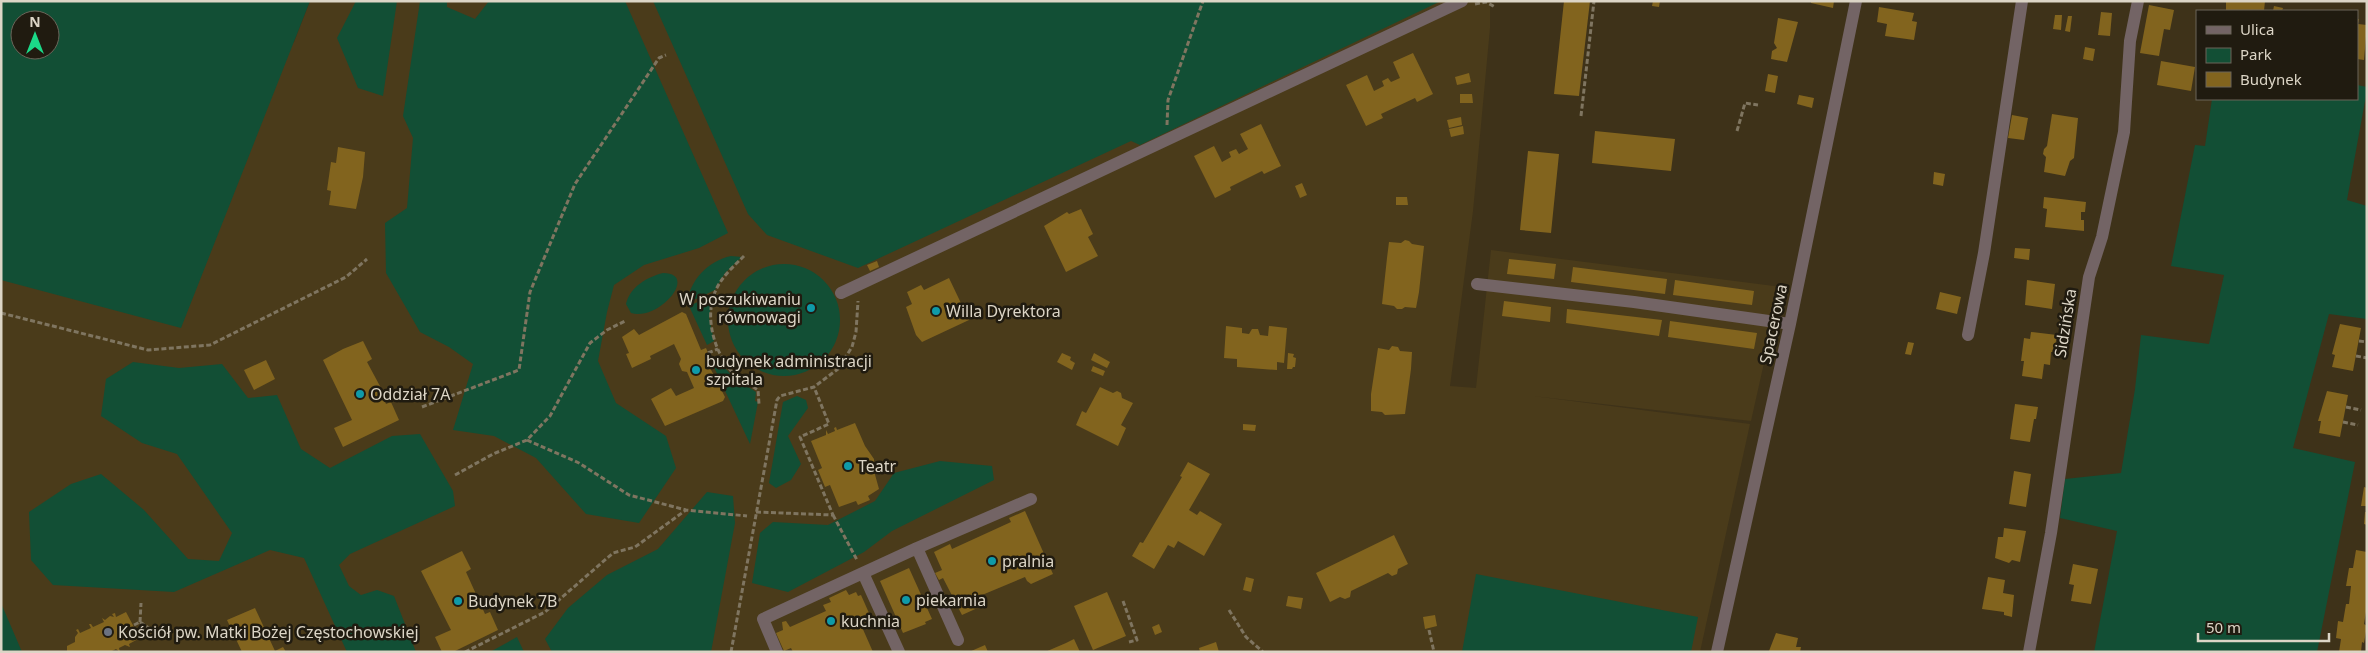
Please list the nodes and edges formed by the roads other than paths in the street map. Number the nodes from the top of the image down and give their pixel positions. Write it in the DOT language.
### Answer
graph roads {
  1 [pos="1462,1"];
  2 [pos="1856,1"];
  3 [pos="2022,1"];
  4 [pos="2138,1"];
  5 [pos="1477,284"];
  6 [pos="841,293"];
  7 [pos="1790,324"];
  8 [pos="1968,335"];
  9 [pos="1031,499"];
  10 [pos="917,548"];
  11 [pos="863,573"];
  12 [pos="958,640"];
  13 [pos="777,652"];
  14 [pos="899,652"];
  15 [pos="1716,652"];
  16 [pos="2029,652"];
  1 -- 6 [label="street"];
  2 -- 7 [label="street, Spacerowa"];
  3 -- 8 [label="street"];
  4 -- 16 [label="street, Sidzińska"];
  5 -- 7 [label="street"];
  7 -- 15 [label="street, Spacerowa"];
  9 -- 10 [label="street"];
  10 -- 11 [label="street"];
  10 -- 12 [label="street"];
  11 -- 13 [label="street"];
  11 -- 14 [label="street"];
}
